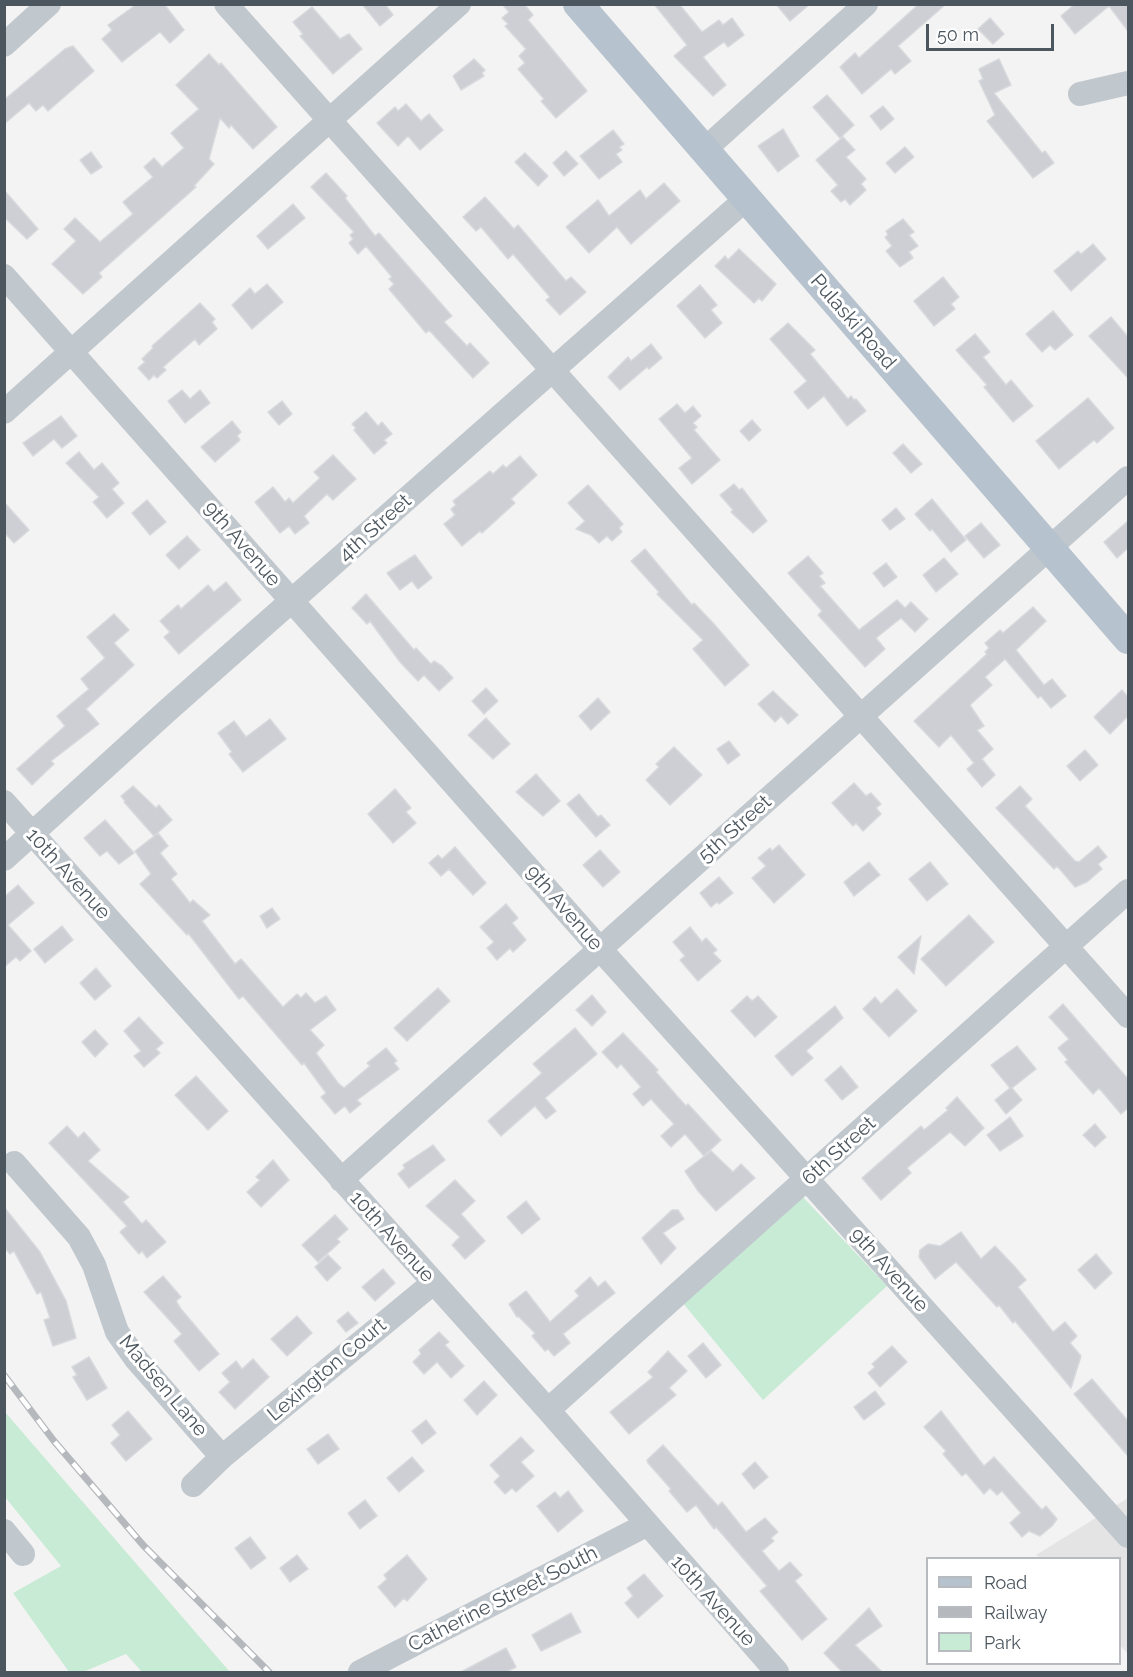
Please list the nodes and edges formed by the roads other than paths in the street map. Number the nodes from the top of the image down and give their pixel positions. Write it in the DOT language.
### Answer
graph roads {
  1 [pos="50,4"];
  2 [pos="226,4"];
  3 [pos="459,4"];
  4 [pos="578,4"];
  5 [pos="866,4"];
  6 [pos="4,45"];
  7 [pos="1128,83"];
  8 [pos="1080,94"];
  9 [pos="330,120"];
  10 [pos="704,150"];
  11 [pos="746,199"];
  12 [pos="4,276"];
  13 [pos="72,352"];
  14 [pos="552,370"];
  15 [pos="4,412"];
  16 [pos="1128,478"];
  17 [pos="1050,548"];
  18 [pos="292,602"];
  19 [pos="1128,639"];
  20 [pos="863,715"];
  21 [pos="4,802"];
  22 [pos="33,834"];
  23 [pos="4,859"];
  24 [pos="1128,891"];
  25 [pos="1067,946"];
  26 [pos="600,949"];
  27 [pos="1128,1016"];
  28 [pos="14,1163"];
  29 [pos="807,1179"];
  30 [pos="341,1180"];
  31 [pos="433,1283"];
  32 [pos="548,1410"];
  33 [pos="222,1457"];
  34 [pos="193,1485"];
  35 [pos="646,1525"];
  36 [pos="4,1531"];
  37 [pos="1125,1534"];
  38 [pos="23,1554"];
  39 [pos="360,1672"];
  40 [pos="777,1672"];
  1 -- 6 [label="street"];
  2 -- 9 [label="street"];
  3 -- 9 [label="street"];
  4 -- 10 [label="main road, Pulaski Road"];
  5 -- 10 [label="street"];
  7 -- 8 [label="street"];
  9 -- 13 [label="street"];
  9 -- 14 [label="street"];
  10 -- 11 [label="main road, Pulaski Road"];
  11 -- 14 [label="street, 4th Street"];
  11 -- 17 [label="main road, Pulaski Road"];
  12 -- 13 [label="street, 9th Avenue"];
  13 -- 15 [label="street"];
  13 -- 18 [label="street, 9th Avenue"];
  14 -- 18 [label="street, 4th Street"];
  14 -- 20 [label="street"];
  16 -- 17 [label="street, 5th Street"];
  17 -- 19 [label="main road, Pulaski Road"];
  17 -- 20 [label="street, 5th Street"];
  18 -- 22 [label="street, 4th Street"];
  18 -- 26 [label="street, 9th Avenue"];
  20 -- 25 [label="street"];
  20 -- 26 [label="street, 5th Street"];
  21 -- 22 [label="street, 10th Avenue"];
  22 -- 23 [label="street, 4th Street"];
  22 -- 30 [label="street, 10th Avenue"];
  24 -- 25 [label="street, 6th Street"];
  25 -- 27 [label="street"];
  25 -- 29 [label="street, 6th Street"];
  26 -- 29 [label="street, 9th Avenue"];
  26 -- 30 [label="street, 5th Street"];
  28 -- 33 [label="street, Madsen Lane"];
  29 -- 32 [label="street, 6th Street"];
  29 -- 37 [label="street, 9th Avenue"];
  30 -- 31 [label="street, 10th Avenue"];
  31 -- 32 [label="street, 10th Avenue"];
  31 -- 33 [label="street, Lexington Court"];
  32 -- 35 [label="street, 10th Avenue"];
  33 -- 34 [label="street, Lexington Court"];
  35 -- 39 [label="street, Catherine Street South"];
  35 -- 40 [label="street, 10th Avenue"];
  36 -- 38 [label="street"];
}
